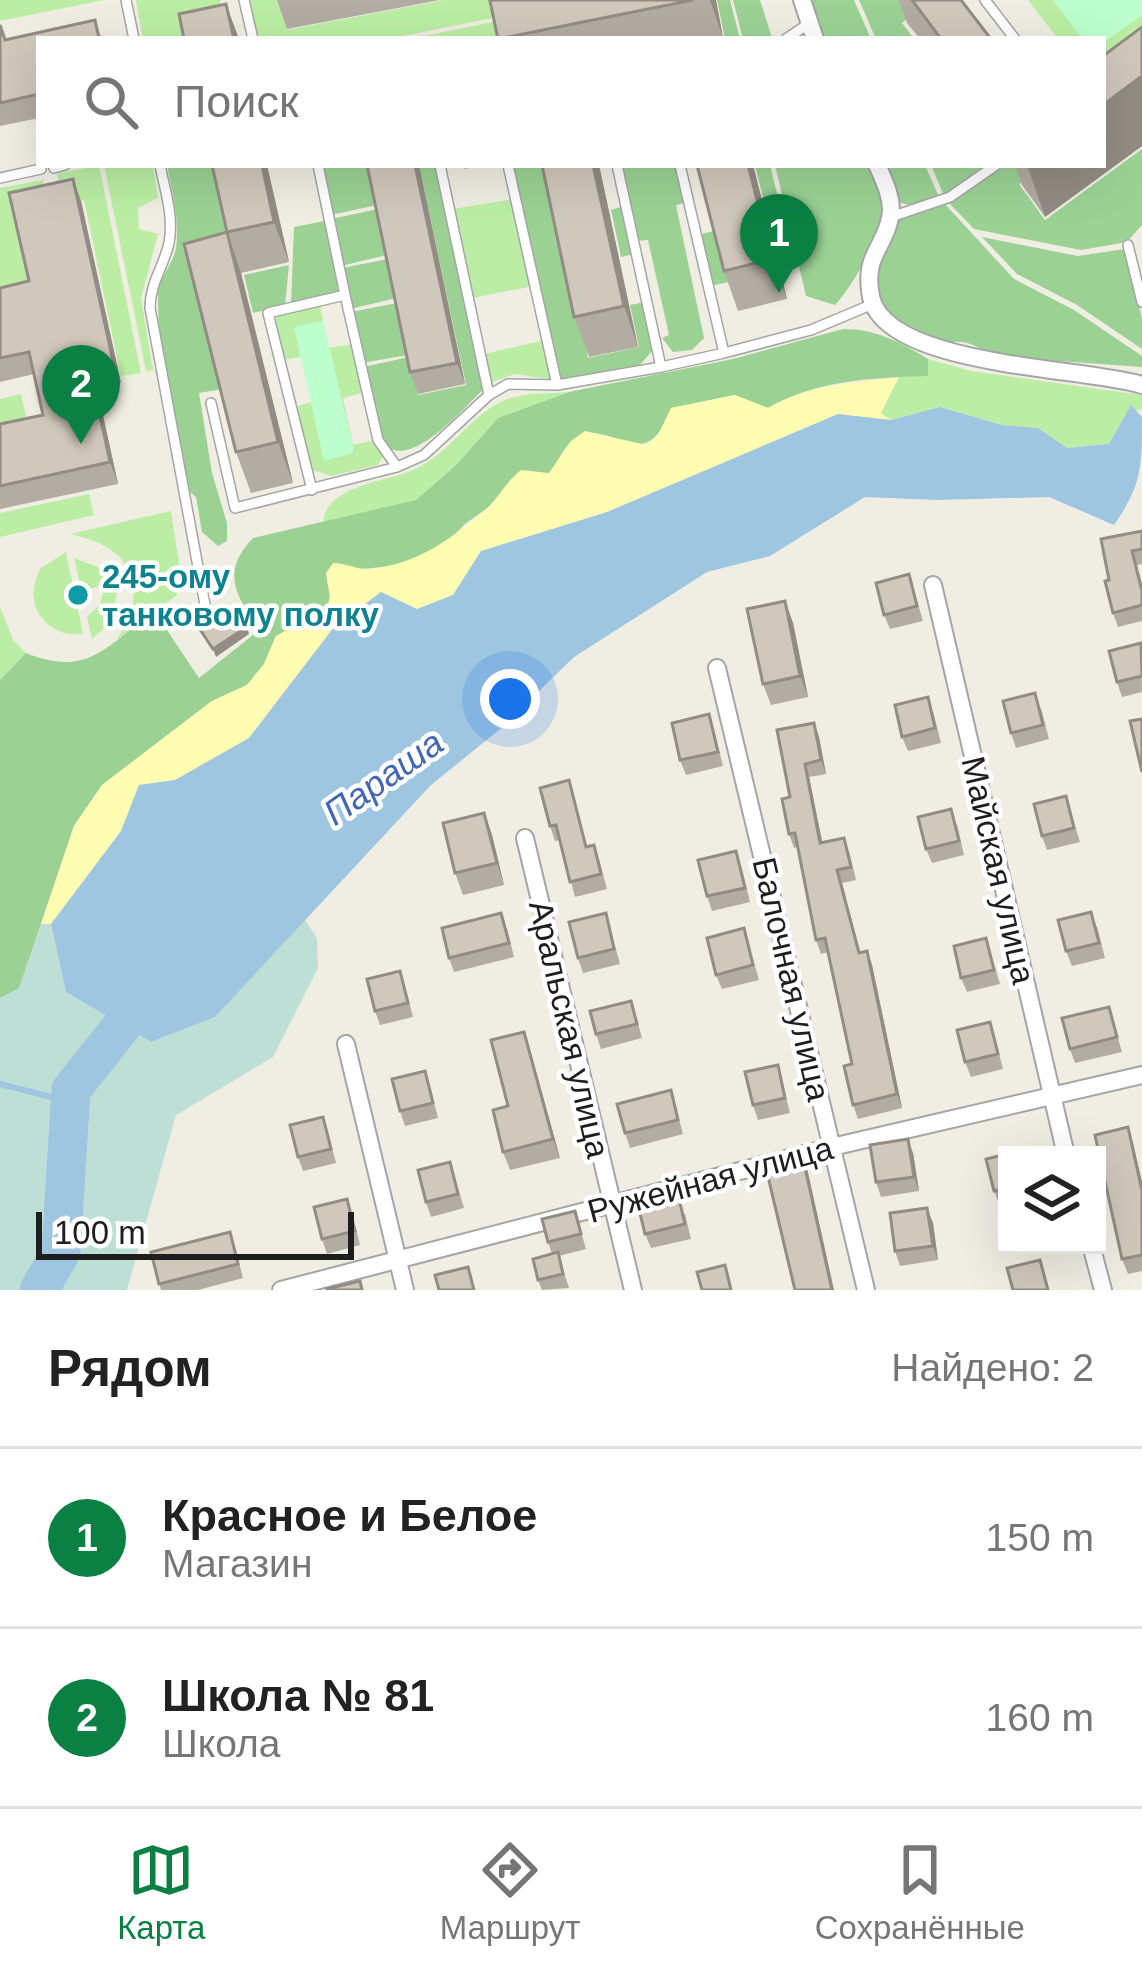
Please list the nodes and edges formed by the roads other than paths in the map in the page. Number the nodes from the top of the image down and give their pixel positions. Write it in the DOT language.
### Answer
graph roads {
  1 [pos="244,0"];
  2 [pos="802,0"];
  3 [pos="985,0"];
  4 [pos="125,6"];
  5 [pos="812,31"];
  6 [pos="133,36"];
  7 [pos="252,36"];
  8 [pos="1013,36"];
  9 [pos="161,168"];
  10 [pos="320,168"];
  11 [pos="441,168"];
  12 [pos="509,168"];
  13 [pos="618,168"];
  14 [pos="681,168"];
  15 [pos="879,168"];
  16 [pos="993,168"];
  17 [pos="41,169"];
  18 [pos="0,178"];
  19 [pos="891,218"];
  20 [pos="1128,245"];
  21 [pos="345,296"];
  22 [pos="1142,302"];
  23 [pos="872,304"];
  24 [pos="724,353"];
  25 [pos="661,367"];
  26 [pos="557,385"];
  27 [pos="1142,385"];
  28 [pos="489,395"];
  29 [pos="164,396"];
  30 [pos="149,400"];
  31 [pos="211,404"];
  32 [pos="397,467"];
  33 [pos="312,490"];
  34 [pos="933,585"];
  35 [pos="206,610"];
  36 [pos="718,668"];
  37 [pos="525,838"];
  38 [pos="346,1044"];
  39 [pos="1142,1075"];
  40 [pos="1050,1096"];
  41 [pos="1064,1146"];
  42 [pos="832,1147"];
  43 [pos="612,1204"];
  44 [pos="1093,1254"];
  45 [pos="398,1258"];
  46 [pos="281,1290"];
  47 [pos="405,1290"];
  48 [pos="633,1290"];
  49 [pos="866,1290"];
  50 [pos="1103,1290"];
  1 -- 7 [label="lane"];
  2 -- 5 [label="street"];
  3 -- 8 [label="lane"];
  4 -- 6 [label="lane"];
  9 -- 29 [label="lane"];
  10 -- 21 [label="lane"];
  11 -- 28 [label="lane"];
  12 -- 26 [label="lane"];
  13 -- 25 [label="lane"];
  14 -- 24 [label="lane"];
  15 -- 19 [label="street"];
  16 -- 19 [label="lane"];
  17 -- 18 [label="lane"];
  19 -- 23 [label="street"];
  20 -- 22 [label="lane"];
  21 -- 32 [label="lane"];
  21 -- 33 [label="lane"];
  23 -- 24 [label="lane"];
  23 -- 27 [label="street"];
  24 -- 25 [label="lane"];
  25 -- 26 [label="lane"];
  26 -- 28 [label="lane"];
  28 -- 32 [label="lane"];
  29 -- 30 [label="lane"];
  29 -- 35 [label="lane"];
  31 -- 33 [label="lane"];
  32 -- 33 [label="lane"];
  34 -- 40 [label="street, Майская улица"];
  36 -- 42 [label="street, Балочная улица"];
  37 -- 43 [label="street, Аральская улица"];
  38 -- 45 [label="street"];
  39 -- 40 [label="street, Ружейная улица"];
  40 -- 41 [label="street, Майская улица"];
  40 -- 42 [label="street, Ружейная улица"];
  42 -- 43 [label="street, Ружейная улица"];
  42 -- 49 [label="street, Балочная улица"];
  43 -- 45 [label="street, Ружейная улица"];
  43 -- 48 [label="street, Аральская улица"];
  44 -- 50 [label="street"];
  45 -- 46 [label="street, Ружейная улица"];
  45 -- 47 [label="street"];
}
